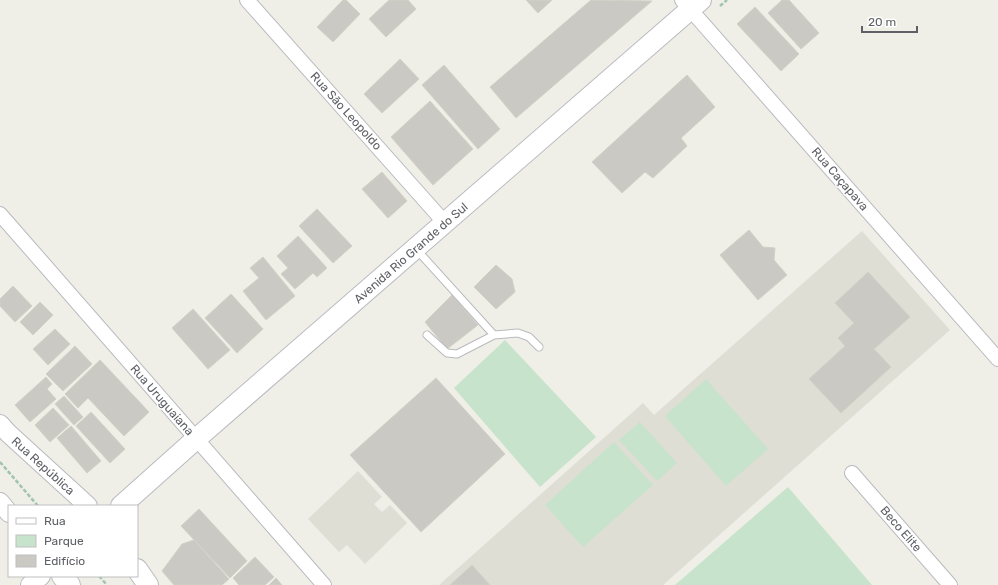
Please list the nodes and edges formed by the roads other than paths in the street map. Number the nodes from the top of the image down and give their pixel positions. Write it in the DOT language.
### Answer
graph roads {
  1 [pos="247,0"];
  2 [pos="698,4"];
  3 [pos="0,214"];
  4 [pos="445,223"];
  5 [pos="416,248"];
  6 [pos="427,335"];
  7 [pos="494,335"];
  8 [pos="540,347"];
  9 [pos="998,359"];
  10 [pos="0,424"];
  11 [pos="196,439"];
  12 [pos="852,473"];
  13 [pos="0,502"];
  14 [pos="87,505"];
  15 [pos="123,505"];
  16 [pos="8,512"];
  17 [pos="138,570"];
  18 [pos="40,577"];
  19 [pos="63,577"];
  20 [pos="30,585"];
  21 [pos="70,585"];
  22 [pos="148,585"];
  23 [pos="324,585"];
  24 [pos="950,585"];
  1 -- 4 [label="street, Rua São Leopoldo"];
  2 -- 4 [label="main road, Avenida Rio Grande do Sul"];
  2 -- 9 [label="street, Rua Caçapava"];
  3 -- 11 [label="street, Rua Uruguaiana"];
  4 -- 5 [label="main road, Avenida Rio Grande do Sul"];
  5 -- 7 [label="lane"];
  5 -- 11 [label="main road, Avenida Rio Grande do Sul"];
  6 -- 7 [label="lane"];
  7 -- 8 [label="lane"];
  10 -- 14 [label="street, Rua República"];
  11 -- 15 [label="main road, Avenida Rio Grande do Sul"];
  11 -- 23 [label="street, Rua Uruguaiana"];
  12 -- 24 [label="street, Beco Elite"];
  13 -- 16 [label="street"];
  17 -- 22 [label="main road"];
  18 -- 20 [label="street"];
  19 -- 21 [label="main road"];
}
